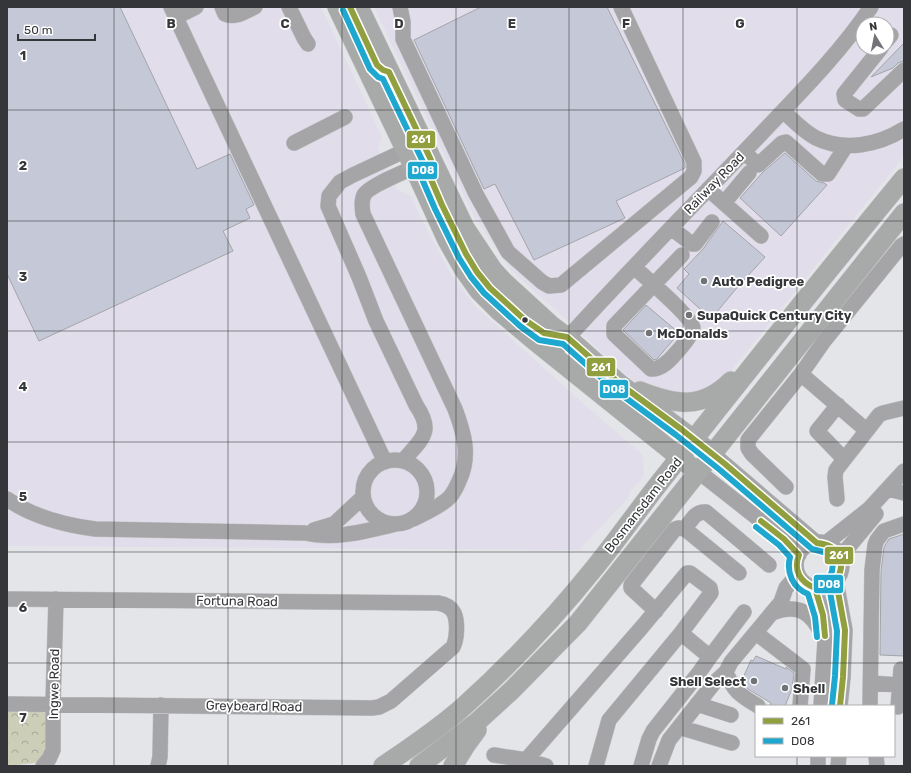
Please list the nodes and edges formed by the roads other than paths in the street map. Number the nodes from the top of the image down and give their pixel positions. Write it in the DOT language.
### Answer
graph roads {
  1 [pos="196,7"];
  2 [pos="222,7"];
  3 [pos="255,7"];
  4 [pos="289,7"];
  5 [pos="296,7"];
  6 [pos="337,7"];
  7 [pos="350,7"];
  8 [pos="359,7"];
  9 [pos="400,7"];
  10 [pos="621,7"];
  11 [pos="871,7"];
  12 [pos="173,12"];
  13 [pos="874,56"];
  14 [pos="904,70"];
  15 [pos="389,72"];
  16 [pos="782,111"];
  17 [pos="345,117"];
  18 [pos="904,129"];
  19 [pos="423,142"];
  20 [pos="294,143"];
  21 [pos="846,146"];
  22 [pos="406,151"];
  23 [pos="744,152"];
  24 [pos="431,160"];
  25 [pos="414,168"];
  26 [pos="749,173"];
  27 [pos="904,178"];
  28 [pos="708,189"];
  29 [pos="724,203"];
  30 [pos="904,213"];
  31 [pos="712,222"];
  32 [pos="671,228"];
  33 [pos="761,236"];
  34 [pos="904,244"];
  35 [pos="682,254"];
  36 [pos="634,267"];
  37 [pos="653,285"];
  38 [pos="776,334"];
  39 [pos="567,337"];
  40 [pos="552,355"];
  41 [pos="801,374"];
  42 [pos="620,384"];
  43 [pos="838,405"];
  44 [pos="904,408"];
  45 [pos="866,430"];
  46 [pos="694,439"];
  47 [pos="713,454"];
  48 [pos="844,459"];
  49 [pos="403,461"];
  50 [pos="385,462"];
  51 [pos="689,464"];
  52 [pos="904,471"];
  53 [pos="786,487"];
  54 [pos="899,489"];
  55 [pos="363,497"];
  56 [pos="7,499"];
  57 [pos="837,499"];
  58 [pos="413,519"];
  59 [pos="396,524"];
  60 [pos="904,524"];
  61 [pos="685,528"];
  62 [pos="305,533"];
  63 [pos="821,543"];
  64 [pos="799,555"];
  65 [pos="841,558"];
  66 [pos="769,565"];
  67 [pos="739,574"];
  68 [pos="836,581"];
  69 [pos="806,582"];
  70 [pos="7,599"];
  71 [pos="56,599"];
  72 [pos="776,608"];
  73 [pos="656,611"];
  74 [pos="744,612"];
  75 [pos="456,621"];
  76 [pos="681,633"];
  77 [pos="756,633"];
  78 [pos="825,641"];
  79 [pos="710,657"];
  80 [pos="901,670"];
  81 [pos="726,672"];
  82 [pos="871,683"];
  83 [pos="899,686"];
  84 [pos="511,691"];
  85 [pos="7,704"];
  86 [pos="53,704"];
  87 [pos="698,704"];
  88 [pos="161,705"];
  89 [pos="756,705"];
  90 [pos="800,705"];
  91 [pos="821,705"];
  92 [pos="840,705"];
  93 [pos="870,705"];
  94 [pos="898,707"];
  95 [pos="730,715"];
  96 [pos="679,728"];
  97 [pos="732,743"];
  98 [pos="494,755"];
  99 [pos="526,760"];
  100 [pos="455,764"];
  101 [pos="43,766"];
  102 [pos="158,766"];
  103 [pos="383,766"];
  104 [pos="419,766"];
  105 [pos="546,766"];
  106 [pos="596,766"];
  107 [pos="641,766"];
  108 [pos="659,766"];
  1 -- 12 [label="street"];
  2 -- 3 [label="street"];
  4 -- 5 [label="street"];
  6 -- 22 [label="main road"];
  7 -- 15 [label="street"];
  8 -- 15 [label="main road"];
  9 -- 10 [label="street"];
  11 -- 16 [label="street, Railway Road"];
  12 -- 50 [label="street"];
  13 -- 14 [label="street"];
  15 -- 19 [label="main road"];
  16 -- 21 [label="street"];
  16 -- 23 [label="street, Railway Road"];
  17 -- 20 [label="street"];
  18 -- 21 [label="street"];
  19 -- 22 [label="street"];
  19 -- 24 [label="main road"];
  21 -- 23 [label="street"];
  22 -- 25 [label="main road"];
  22 -- 49 [label="street"];
  23 -- 28 [label="street, Railway Road"];
  24 -- 25 [label="street"];
  24 -- 39 [label="main road"];
  25 -- 40 [label="main road"];
  25 -- 58 [label="street"];
  26 -- 29 [label="street"];
  27 -- 38 [label="main road, Bosmansdam Road"];
  28 -- 29 [label="street"];
  28 -- 32 [label="street, Railway Road"];
  29 -- 33 [label="street"];
  30 -- 47 [label="main road, Bosmansdam Road"];
  31 -- 32 [label="street"];
  32 -- 36 [label="street, Railway Road"];
  34 -- 41 [label="street"];
  35 -- 37 [label="street"];
  36 -- 37 [label="street"];
  36 -- 39 [label="street, Railway Road"];
  37 -- 37 [label="street"];
  38 -- 42 [label="main road"];
  38 -- 46 [label="main road, Bosmansdam Road"];
  39 -- 40 [label="street, Railway Road"];
  39 -- 42 [label="main road"];
  40 -- 51 [label="main road"];
  41 -- 43 [label="street"];
  41 -- 53 [label="street"];
  42 -- 46 [label="main road"];
  43 -- 45 [label="street"];
  43 -- 48 [label="street"];
  44 -- 45 [label="street"];
  45 -- 48 [label="street"];
  46 -- 47 [label="main road"];
  46 -- 51 [label="main road, Bosmansdam Road"];
  47 -- 51 [label="main road, Bosmansdam Road"];
  47 -- 63 [label="street"];
  48 -- 57 [label="street"];
  49 -- 50 [label="street"];
  49 -- 58 [label="street"];
  50 -- 55 [label="street"];
  51 -- 64 [label="street"];
  51 -- 84 [label="main road, Bosmansdam Road"];
  51 -- 103 [label="main road, Bosmansdam Road"];
  52 -- 54 [label="street"];
  54 -- 63 [label="street"];
  54 -- 65 [label="street"];
  55 -- 59 [label="street"];
  55 -- 62 [label="street"];
  56 -- 62 [label="street"];
  58 -- 59 [label="street"];
  59 -- 62 [label="street"];
  60 -- 82 [label="street"];
  61 -- 66 [label="street"];
  61 -- 67 [label="street"];
  61 -- 73 [label="street"];
  63 -- 64 [label="street"];
  63 -- 65 [label="street"];
  64 -- 69 [label="street"];
  65 -- 68 [label="street"];
  68 -- 69 [label="street"];
  68 -- 92 [label="street"];
  69 -- 72 [label="street"];
  69 -- 78 [label="street"];
  70 -- 71 [label="street, Fortuna Road"];
  71 -- 75 [label="street, Fortuna Road"];
  71 -- 86 [label="street, Ingwe Road"];
  72 -- 77 [label="street"];
  72 -- 78 [label="street"];
  73 -- 76 [label="street"];
  73 -- 99 [label="street"];
  74 -- 79 [label="street"];
  75 -- 88 [label="street, Greybeard Road"];
  76 -- 79 [label="street"];
  76 -- 106 [label="street"];
  77 -- 81 [label="street"];
  77 -- 90 [label="street"];
  78 -- 91 [label="street"];
  79 -- 107 [label="street"];
  80 -- 83 [label="street"];
  81 -- 87 [label="street"];
  81 -- 89 [label="street"];
  82 -- 83 [label="street"];
  82 -- 93 [label="street"];
  83 -- 94 [label="street"];
  84 -- 100 [label="main road"];
  84 -- 104 [label="main road, Bosmansdam Road"];
  85 -- 86 [label="street, Greybeard Road"];
  86 -- 88 [label="street, Greybeard Road"];
  86 -- 101 [label="street, Ingwe Road"];
  87 -- 95 [label="street"];
  87 -- 96 [label="street"];
  88 -- 102 [label="street"];
  96 -- 97 [label="street"];
  96 -- 108 [label="street"];
  98 -- 99 [label="street"];
  99 -- 105 [label="street"];
}
